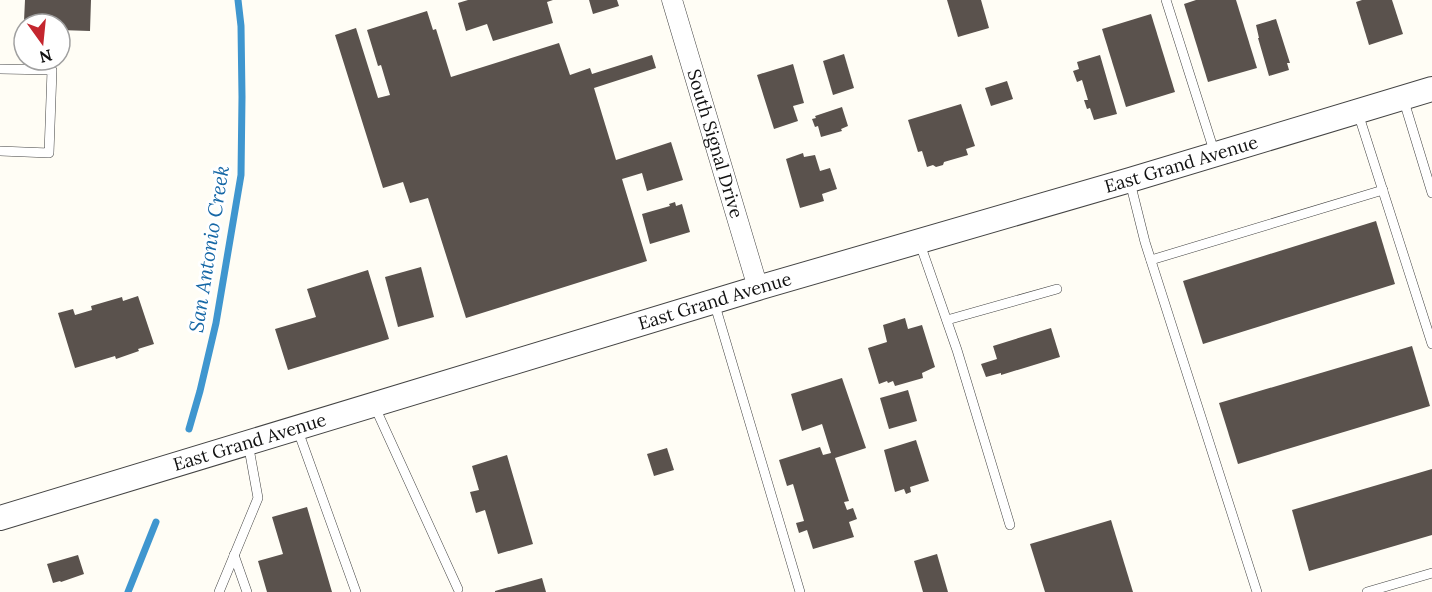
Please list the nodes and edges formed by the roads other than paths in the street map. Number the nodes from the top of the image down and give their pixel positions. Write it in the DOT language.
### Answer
graph roads {
  1 [pos="672,0"];
  2 [pos="1166,0"];
  3 [pos="0,69"];
  4 [pos="1432,89"];
  5 [pos="1403,98"];
  6 [pos="1357,111"];
  7 [pos="0,151"];
  8 [pos="1215,154"];
  9 [pos="1130,180"];
  10 [pos="1383,190"];
  11 [pos="1432,193"];
  12 [pos="919,241"];
  13 [pos="1151,260"];
  14 [pos="758,288"];
  15 [pos="1057,289"];
  16 [pos="714,302"];
  17 [pos="947,320"];
  18 [pos="1432,344"];
  19 [pos="374,405"];
  20 [pos="297,428"];
  21 [pos="248,443"];
  22 [pos="0,518"];
  23 [pos="1010,525"];
  24 [pos="234,555"];
  25 [pos="1432,573"];
  26 [pos="458,590"];
  27 [pos="219,592"];
  28 [pos="247,592"];
  29 [pos="356,592"];
  30 [pos="447,592"];
  31 [pos="800,592"];
  32 [pos="1257,592"];
  33 [pos="1367,592"];
  1 -- 14 [label="street, South Signal Drive"];
  2 -- 8 [label="lane"];
  3 -- 7 [label="lane"];
  4 -- 5 [label="street, East Grand Avenue"];
  5 -- 6 [label="street, East Grand Avenue"];
  5 -- 11 [label="lane"];
  6 -- 8 [label="street, East Grand Avenue"];
  6 -- 10 [label="lane"];
  8 -- 9 [label="street, East Grand Avenue"];
  9 -- 12 [label="street, East Grand Avenue"];
  9 -- 13 [label="lane"];
  10 -- 13 [label="lane"];
  10 -- 18 [label="lane"];
  12 -- 14 [label="street, East Grand Avenue"];
  12 -- 17 [label="lane"];
  13 -- 32 [label="lane"];
  14 -- 16 [label="street, East Grand Avenue"];
  15 -- 17 [label="lane"];
  16 -- 19 [label="street, East Grand Avenue"];
  16 -- 31 [label="lane"];
  17 -- 23 [label="lane"];
  19 -- 20 [label="street, East Grand Avenue"];
  19 -- 26 [label="lane"];
  20 -- 21 [label="street, East Grand Avenue"];
  20 -- 29 [label="lane"];
  21 -- 22 [label="street, East Grand Avenue"];
  21 -- 24 [label="lane"];
  24 -- 27 [label="lane"];
  24 -- 28 [label="lane"];
  25 -- 33 [label="lane"];
  26 -- 30 [label="lane"];
}
